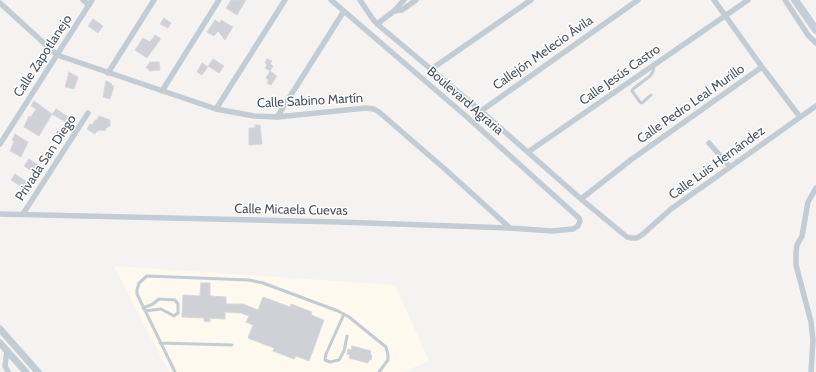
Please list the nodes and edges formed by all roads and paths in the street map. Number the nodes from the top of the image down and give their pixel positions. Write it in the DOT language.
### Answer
graph roads {
  1 [pos="83,0"];
  2 [pos="154,0"];
  3 [pos="219,0"];
  4 [pos="285,0"];
  5 [pos="331,0"];
  6 [pos="360,0"];
  7 [pos="416,0"];
  8 [pos="531,0"];
  9 [pos="638,0"];
  10 [pos="714,0"];
  11 [pos="748,0"];
  12 [pos="785,0"];
  13 [pos="795,0"];
  14 [pos="402,1"];
  15 [pos="90,2"];
  16 [pos="0,4"];
  17 [pos="344,11"];
  18 [pos="394,11"];
  19 [pos="725,15"];
  20 [pos="377,24"];
  21 [pos="816,30"];
  22 [pos="816,43"];
  23 [pos="57,55"];
  24 [pos="654,65"];
  25 [pos="762,68"];
  26 [pos="430,70"];
  27 [pos="108,73"];
  28 [pos="162,91"];
  29 [pos="651,95"];
  30 [pos="816,106"];
  31 [pos="216,109"];
  32 [pos="481,111"];
  33 [pos="88,113"];
  34 [pos="277,117"];
  35 [pos="800,117"];
  36 [pos="709,143"];
  37 [pos="0,144"];
  38 [pos="528,152"];
  39 [pos="730,167"];
  40 [pos="816,188"];
  41 [pos="581,199"];
  42 [pos="0,214"];
  43 [pos="23,214"];
  44 [pos="579,223"];
  45 [pos="510,228"];
  46 [pos="144,309"];
  47 [pos="344,314"];
  48 [pos="0,329"];
  49 [pos="347,336"];
  50 [pos="160,342"];
  51 [pos="0,343"];
  52 [pos="232,345"];
  53 [pos="7,350"];
  54 [pos="8,372"];
  55 [pos="26,372"];
  56 [pos="38,372"];
  57 [pos="175,372"];
  58 [pos="379,372"];
  59 [pos="811,372"];
  1 -- 15 [label="street"];
  2 -- 27 [label="street"];
  3 -- 28 [label="street"];
  4 -- 31 [label="street"];
  5 -- 17 [label="street, Boulevard Agraria"];
  6 -- 20 [label="street"];
  7 -- 18 [label="street"];
  8 -- 26 [label="street"];
  9 -- 32 [label="street, Callejón Melecio Ávila"];
  10 -- 19 [label="street"];
  11 -- 19 [label="street, Calle Jesús Castro"];
  12 -- 22 [label="street"];
  13 -- 21 [label="main road"];
  14 -- 18 [label="street"];
  15 -- 23 [label="street, Calle Zapotlanejo"];
  16 -- 23 [label="street, Calle Sabino Martín"];
  17 -- 34 [label="street"];
  17 -- 44 [label="street, Boulevard Agraria"];
  18 -- 20 [label="street"];
  19 -- 24 [label="street, Calle Jesús Castro"];
  19 -- 25 [label="street"];
  20 -- 26 [label="street"];
  23 -- 27 [label="street, Calle Sabino Martín"];
  23 -- 37 [label="street, Calle Zapotlanejo"];
  24 -- 29 [label="lane"];
  24 -- 38 [label="street, Calle Jesús Castro"];
  25 -- 35 [label="street"];
  25 -- 41 [label="street, Calle Pedro Leal Murillo"];
  26 -- 32 [label="street"];
  27 -- 28 [label="street, Calle Sabino Martín"];
  28 -- 31 [label="street, Calle Sabino Martín"];
  30 -- 35 [label="street, Calle Luis Hernández"];
  31 -- 34 [label="street, Calle Sabino Martín"];
  32 -- 38 [label="street"];
  33 -- 43 [label="street, Privada San Diego"];
  34 -- 45 [label="street, Calle Sabino Martín"];
  35 -- 39 [label="street, Calle Luis Hernández"];
  36 -- 39 [label="street"];
  38 -- 41 [label="street"];
  39 -- 41 [label="street, Calle Luis Hernández"];
  40 -- 59 [label="street"];
  42 -- 43 [label="street, Calle Micaela Cuevas"];
  43 -- 45 [label="street, Calle Micaela Cuevas"];
  44 -- 45 [label="street, Calle Micaela Cuevas"];
  46 -- 46 [label="lane"];
  46 -- 47 [label="lane"];
  46 -- 50 [label="lane"];
  47 -- 49 [label="lane"];
  47 -- 58 [label="lane"];
  48 -- 56 [label="street"];
  50 -- 52 [label="lane"];
  50 -- 57 [label="lane"];
  51 -- 53 [label="street"];
  53 -- 54 [label="street"];
  53 -- 55 [label="street"];
}
